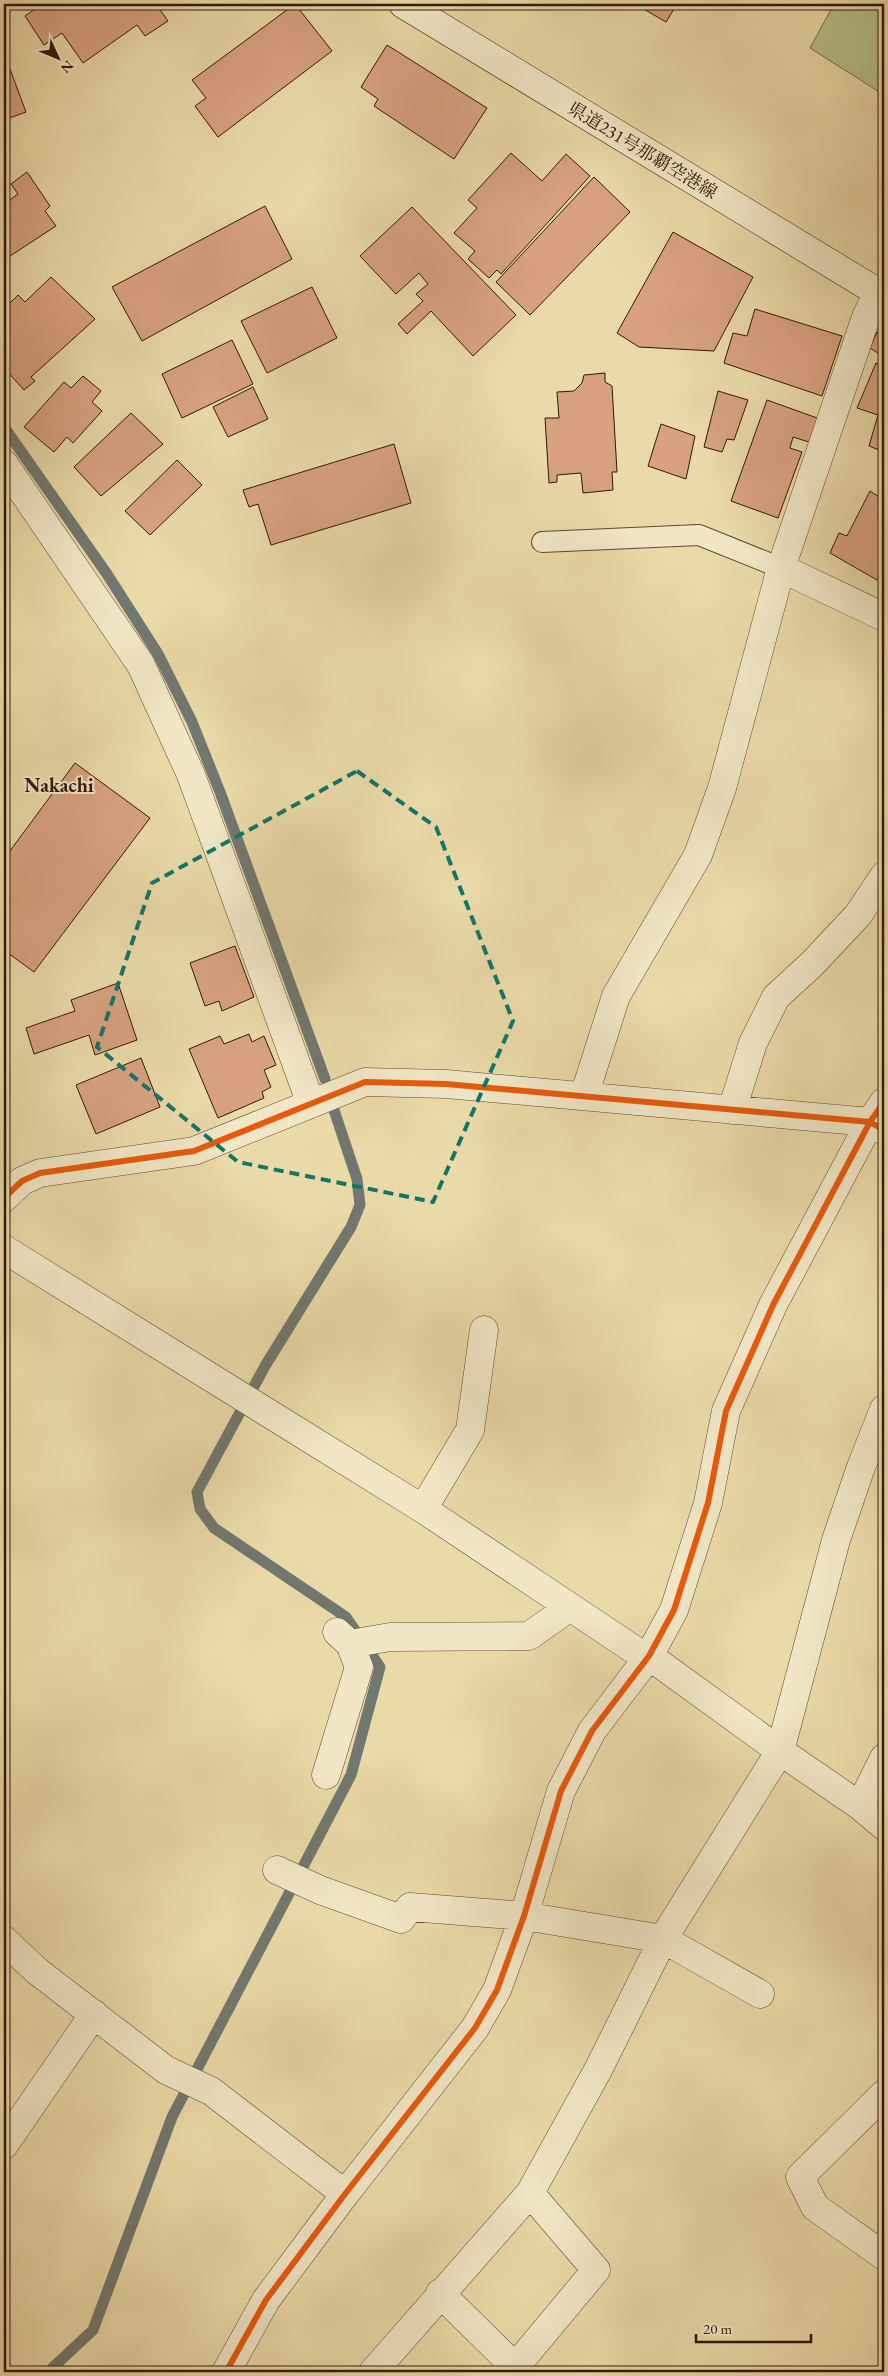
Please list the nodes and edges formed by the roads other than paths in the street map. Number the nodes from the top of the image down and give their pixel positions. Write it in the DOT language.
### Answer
graph roads {
  1 [pos="403,4"];
  2 [pos="881,294"];
  3 [pos="4,464"];
  4 [pos="542,542"];
  5 [pos="781,568"];
  6 [pos="884,615"];
  7 [pos="884,876"];
  8 [pos="584,1096"];
  9 [pos="311,1104"];
  10 [pos="732,1110"];
  11 [pos="879,1118"];
  12 [pos="4,1198"];
  13 [pos="4,1249"];
  14 [pos="484,1330"];
  15 [pos="884,1409"];
  16 [pos="423,1509"];
  17 [pos="570,1606"];
  18 [pos="641,1652"];
  19 [pos="780,1751"];
  20 [pos="884,1758"];
  21 [pos="326,1776"];
  22 [pos="860,1806"];
  23 [pos="884,1826"];
  24 [pos="278,1870"];
  25 [pos="524,1916"];
  26 [pos="663,1939"];
  27 [pos="4,1940"];
  28 [pos="760,1994"];
  29 [pos="94,2014"];
  30 [pos="884,2094"];
  31 [pos="4,2145"];
  32 [pos="530,2193"];
  33 [pos="344,2194"];
  34 [pos="884,2256"];
  35 [pos="440,2293"];
  36 [pos="515,2371"];
  37 [pos="226,2372"];
  38 [pos="373,2372"];
  1 -- 2 [label="street, 県道231号那覇空港線"];
  2 -- 5 [label="street"];
  3 -- 9 [label="street"];
  4 -- 5 [label="lane"];
  5 -- 6 [label="street"];
  5 -- 8 [label="street"];
  7 -- 10 [label="street"];
  8 -- 9 [label="street"];
  8 -- 10 [label="street"];
  9 -- 12 [label="street"];
  10 -- 11 [label="street"];
  11 -- 18 [label="street"];
  13 -- 16 [label="street"];
  14 -- 16 [label="street"];
  15 -- 19 [label="street"];
  16 -- 17 [label="street"];
  17 -- 18 [label="street"];
  17 -- 21 [label="street"];
  18 -- 19 [label="street"];
  18 -- 25 [label="street"];
  19 -- 22 [label="street"];
  19 -- 26 [label="street"];
  20 -- 22 [label="street"];
  22 -- 23 [label="street"];
  24 -- 25 [label="street"];
  25 -- 26 [label="street"];
  25 -- 33 [label="street"];
  26 -- 28 [label="street"];
  26 -- 32 [label="street"];
  27 -- 29 [label="street"];
  29 -- 31 [label="street"];
  29 -- 33 [label="street"];
  30 -- 34 [label="street"];
  32 -- 35 [label="street"];
  32 -- 36 [label="street"];
  33 -- 37 [label="street"];
  35 -- 36 [label="street"];
  35 -- 38 [label="street"];
}
